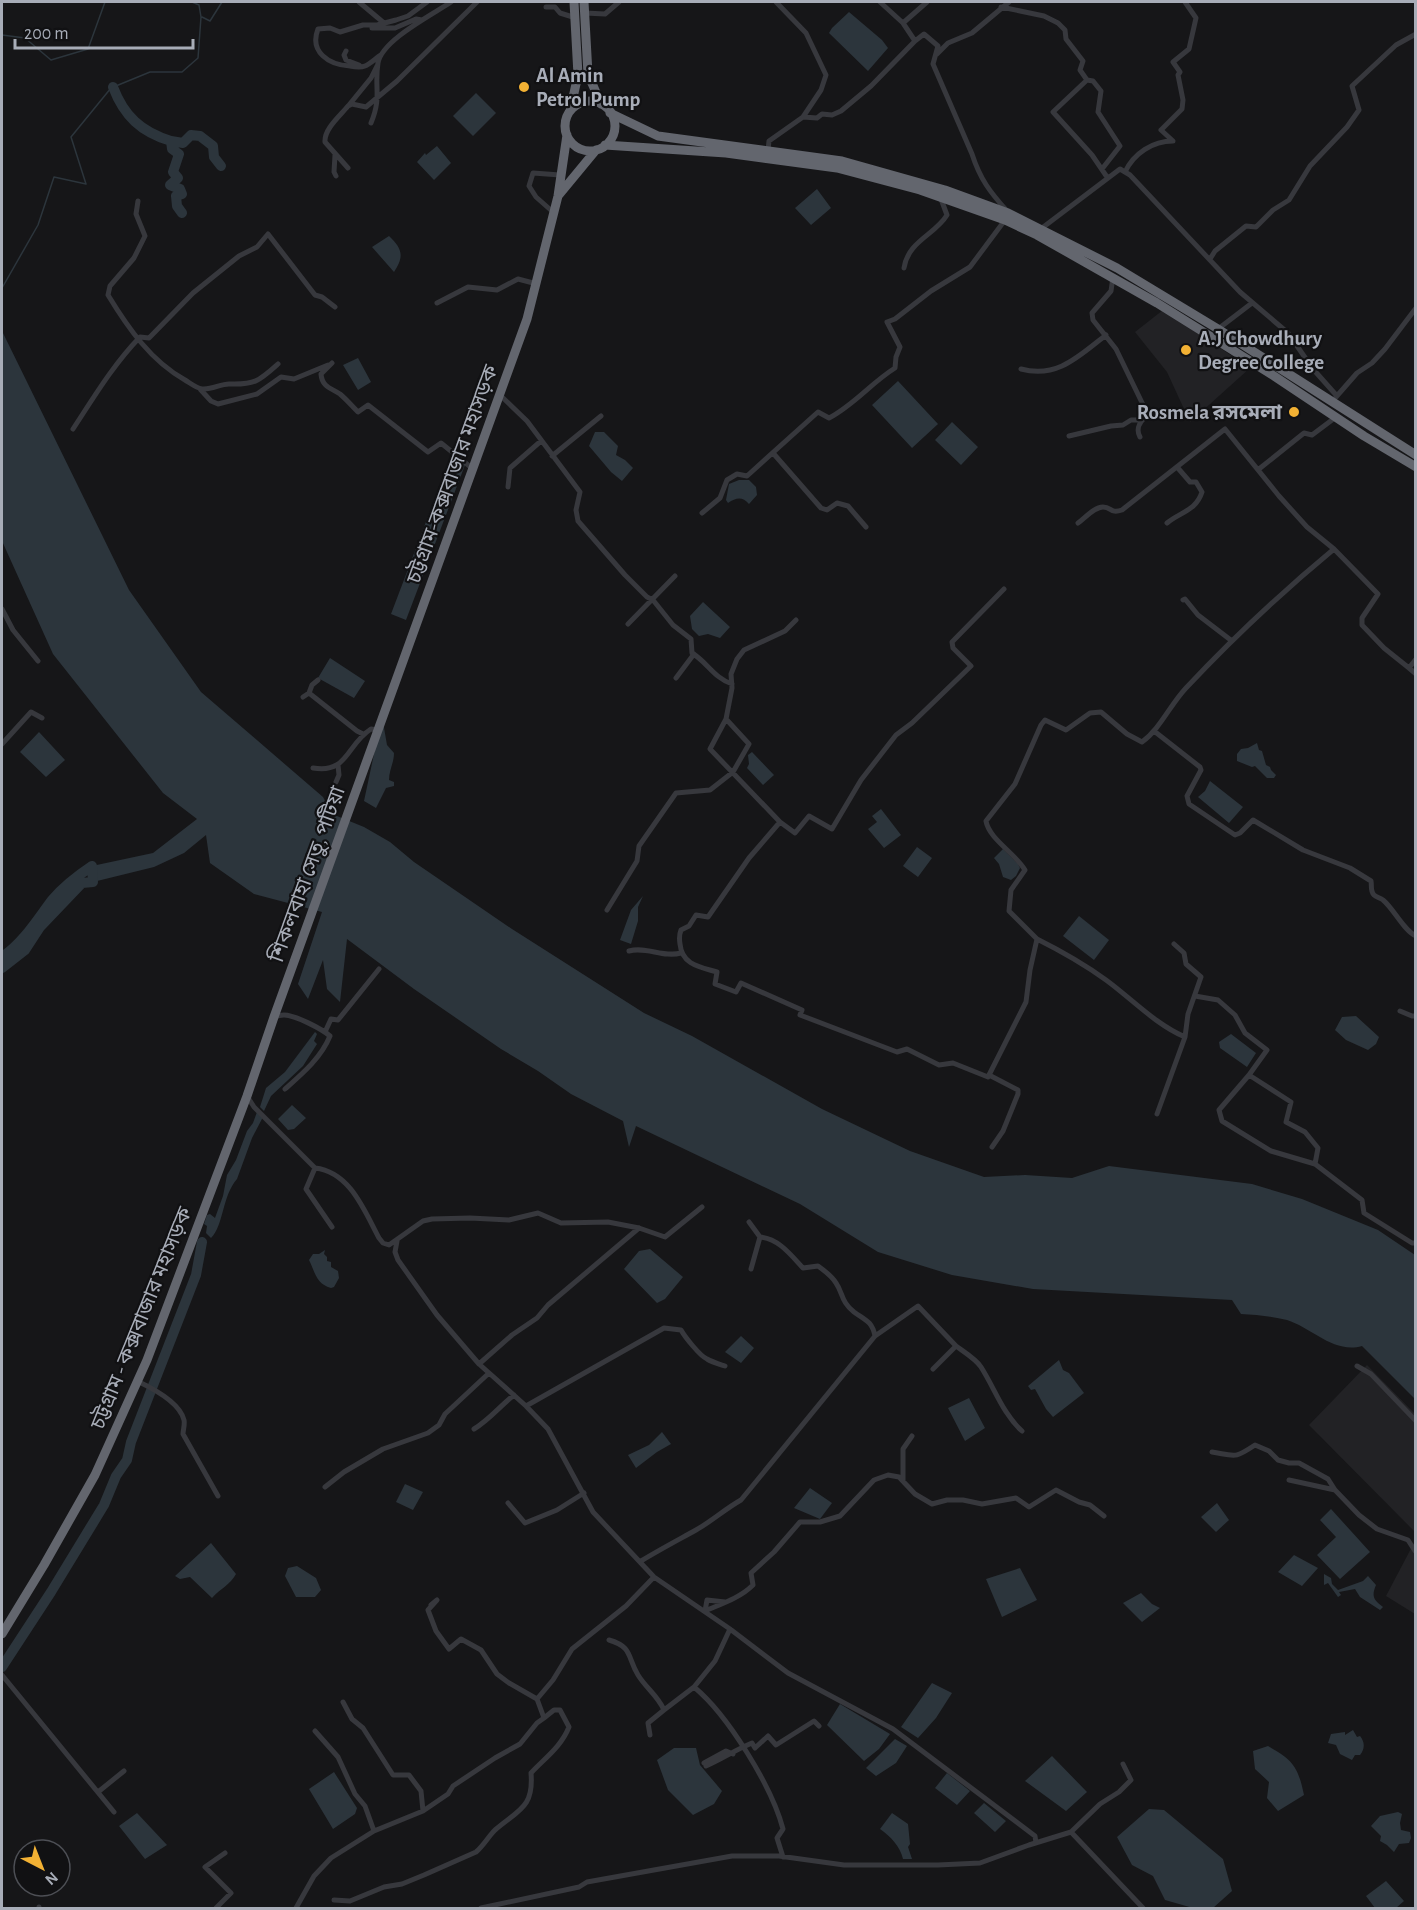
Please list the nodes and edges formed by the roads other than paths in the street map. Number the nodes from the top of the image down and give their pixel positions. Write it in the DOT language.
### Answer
graph roads {
  1 [pos="359,2"];
  2 [pos="427,2"];
  3 [pos="451,2"];
  4 [pos="477,2"];
  5 [pos="574,2"];
  6 [pos="584,2"];
  7 [pos="619,2"];
  8 [pos="776,2"];
  9 [pos="880,2"];
  10 [pos="927,2"];
  11 [pos="1009,2"];
  12 [pos="1185,2"];
  13 [pos="546,7"];
  14 [pos="1001,7"];
  15 [pos="580,16"];
  16 [pos="422,20"];
  17 [pos="384,23"];
  18 [pos="903,23"];
  19 [pos="345,30"];
  20 [pos="1416,34"];
  21 [pos="915,41"];
  22 [pos="346,51"];
  23 [pos="381,54"];
  24 [pos="378,64"];
  25 [pos="933,64"];
  26 [pos="363,66"];
  27 [pos="1087,80"];
  28 [pos="379,97"];
  29 [pos="601,104"];
  30 [pos="348,106"];
  31 [pos="570,111"];
  32 [pos="610,113"];
  33 [pos="803,117"];
  34 [pos="371,123"];
  35 [pos="567,135"];
  36 [pos="601,147"];
  37 [pos="768,150"];
  38 [pos="335,154"];
  39 [pos="348,168"];
  40 [pos="1102,169"];
  41 [pos="1125,172"];
  42 [pos="560,175"];
  43 [pos="336,176"];
  44 [pos="1107,177"];
  45 [pos="558,196"];
  46 [pos="941,199"];
  47 [pos="138,201"];
  48 [pos="553,212"];
  49 [pos="1006,216"];
  50 [pos="1042,228"];
  51 [pos="1210,260"];
  52 [pos="904,268"];
  53 [pos="1113,277"];
  54 [pos="537,284"];
  55 [pos="437,303"];
  56 [pos="1252,303"];
  57 [pos="335,307"];
  58 [pos="1416,308"];
  59 [pos="1218,328"];
  60 [pos="1106,335"];
  61 [pos="138,339"];
  62 [pos="278,364"];
  63 [pos="1021,369"];
  64 [pos="200,388"];
  65 [pos="500,394"];
  66 [pos="1334,399"];
  67 [pos="601,416"];
  68 [pos="1336,417"];
  69 [pos="1142,420"];
  70 [pos="73,429"];
  71 [pos="1069,436"];
  72 [pos="1140,437"];
  73 [pos="541,441"];
  74 [pos="773,453"];
  75 [pos="1416,455"];
  76 [pos="552,456"];
  77 [pos="1178,467"];
  78 [pos="1416,467"];
  79 [pos="473,469"];
  80 [pos="1259,469"];
  81 [pos="508,487"];
  82 [pos="702,513"];
  83 [pos="1078,523"];
  84 [pos="1167,523"];
  85 [pos="866,528"];
  86 [pos="1334,549"];
  87 [pos="675,576"];
  88 [pos="1004,589"];
  89 [pos="653,600"];
  90 [pos="1183,600"];
  91 [pos="2,609"];
  92 [pos="796,620"];
  93 [pos="628,624"];
  94 [pos="697,637"];
  95 [pos="691,639"];
  96 [pos="1232,641"];
  97 [pos="694,654"];
  98 [pos="1416,659"];
  99 [pos="38,662"];
  100 [pos="1409,668"];
  101 [pos="1416,674"];
  102 [pos="676,678"];
  103 [pos="318,680"];
  104 [pos="732,684"];
  105 [pos="42,718"];
  106 [pos="726,718"];
  107 [pos="378,730"];
  108 [pos="1154,731"];
  109 [pos="363,734"];
  110 [pos="2,744"];
  111 [pos="368,760"];
  112 [pos="338,765"];
  113 [pos="313,768"];
  114 [pos="733,772"];
  115 [pos="336,782"];
  116 [pos="780,822"];
  117 [pos="607,910"];
  118 [pos="1416,936"];
  119 [pos="1037,939"];
  120 [pos="1174,944"];
  121 [pos="629,951"];
  122 [pos="681,953"];
  123 [pos="379,969"];
  124 [pos="1195,996"];
  125 [pos="280,1000"];
  126 [pos="1400,1011"];
  127 [pos="1416,1016"];
  128 [pos="274,1017"];
  129 [pos="325,1032"];
  130 [pos="1185,1037"];
  131 [pos="989,1075"];
  132 [pos="1249,1075"];
  133 [pos="285,1089"];
  134 [pos="247,1096"];
  135 [pos="1156,1114"];
  136 [pos="992,1147"];
  137 [pos="1315,1164"];
  138 [pos="315,1168"];
  139 [pos="702,1207"];
  140 [pos="749,1222"];
  141 [pos="332,1227"];
  142 [pos="639,1228"];
  143 [pos="760,1237"];
  144 [pos="397,1241"];
  145 [pos="1416,1243"];
  146 [pos="752,1269"];
  147 [pos="875,1336"];
  148 [pos="956,1346"];
  149 [pos="479,1364"];
  150 [pos="725,1366"];
  151 [pos="1357,1366"];
  152 [pos="933,1369"];
  153 [pos="489,1373"];
  154 [pos="142,1383"];
  155 [pos="514,1395"];
  156 [pos="526,1406"];
  157 [pos="1416,1421"];
  158 [pos="474,1429"];
  159 [pos="1022,1431"];
  160 [pos="912,1436"];
  161 [pos="1212,1452"];
  162 [pos="1289,1480"];
  163 [pos="903,1483"];
  164 [pos="325,1487"];
  165 [pos="1335,1490"];
  166 [pos="584,1493"];
  167 [pos="219,1496"];
  168 [pos="508,1503"];
  169 [pos="1104,1516"];
  170 [pos="1415,1551"];
  171 [pos="641,1561"];
  172 [pos="654,1576"];
  173 [pos="431,1605"];
  174 [pos="705,1611"];
  175 [pos="730,1629"];
  176 [pos="2,1634"];
  177 [pos="609,1640"];
  178 [pos="2,1675"];
  179 [pos="694,1687"];
  180 [pos="537,1699"];
  181 [pos="343,1702"];
  182 [pos="664,1710"];
  183 [pos="544,1719"];
  184 [pos="819,1726"];
  185 [pos="315,1731"];
  186 [pos="651,1735"];
  187 [pos="742,1747"];
  188 [pos="705,1764"];
  189 [pos="1123,1764"];
  190 [pos="124,1772"];
  191 [pos="98,1792"];
  192 [pos="423,1811"];
  193 [pos="114,1812"];
  194 [pos="374,1831"];
  195 [pos="1071,1832"];
  196 [pos="1036,1843"];
  197 [pos="225,1853"];
  198 [pos="783,1857"];
  199 [pos="524,1899"];
  200 [pos="334,1900"];
  201 [pos="216,1908"];
  202 [pos="296,1908"];
  203 [pos="481,1908"];
  204 [pos="525,1908"];
  205 [pos="1143,1908"];
  1 -- 17 [label="street"];
  2 -- 17 [label="street"];
  3 -- 16 [label="street"];
  4 -- 28 [label="street"];
  5 -- 15 [label="highway"];
  6 -- 15 [label="highway"];
  7 -- 15 [label="street"];
  8 -- 33 [label="street"];
  9 -- 18 [label="street"];
  10 -- 18 [label="street"];
  11 -- 14 [label="street"];
  12 -- 41 [label="street"];
  13 -- 15 [label="street"];
  14 -- 25 [label="street"];
  14 -- 27 [label="street"];
  15 -- 29 [label="highway"];
  15 -- 31 [label="highway"];
  16 -- 19 [label="street"];
  16 -- 23 [label="street"];
  17 -- 19 [label="street"];
  18 -- 21 [label="street"];
  19 -- 26 [label="street"];
  20 -- 51 [label="street"];
  21 -- 25 [label="street"];
  21 -- 33 [label="street"];
  22 -- 26 [label="street"];
  23 -- 24 [label="street"];
  23 -- 26 [label="street"];
  24 -- 28 [label="street"];
  24 -- 30 [label="street"];
  25 -- 49 [label="street"];
  27 -- 40 [label="street"];
  27 -- 40 [label="street"];
  28 -- 30 [label="street"];
  28 -- 34 [label="street"];
  29 -- 31 [label="highway"];
  29 -- 32 [label="highway"];
  30 -- 38 [label="street"];
  31 -- 35 [label="highway"];
  32 -- 36 [label="highway"];
  32 -- 37 [label="highway"];
  33 -- 37 [label="street"];
  35 -- 36 [label="highway"];
  35 -- 42 [label="highway, চট্টগ্রাম-কক্সবাজার মহাসড়ক"];
  36 -- 45 [label="highway, চট্টগ্রাম-কক্সবাজার মহাসড়ক"];
  36 -- 46 [label="highway"];
  37 -- 49 [label="highway"];
  38 -- 39 [label="street"];
  38 -- 43 [label="street"];
  40 -- 44 [label="street"];
  41 -- 44 [label="street"];
  41 -- 51 [label="street"];
  42 -- 45 [label="highway, চট্টগ্রাম-কক্সবাজার মহাসড়ক"];
  42 -- 48 [label="street"];
  44 -- 50 [label="street"];
  45 -- 48 [label="highway, চট্টগ্রাম-কক্সবাজার মহাসড়ক"];
  46 -- 49 [label="highway"];
  46 -- 52 [label="street"];
  47 -- 61 [label="street"];
  48 -- 54 [label="highway, চট্টগ্রাম-কক্সবাজার মহাসড়ক"];
  49 -- 50 [label="highway"];
  49 -- 53 [label="highway"];
  49 -- 74 [label="street"];
  50 -- 59 [label="highway"];
  51 -- 56 [label="street"];
  53 -- 60 [label="street"];
  53 -- 68 [label="highway"];
  54 -- 55 [label="street"];
  54 -- 65 [label="highway, চট্টগ্রাম-কক্সবাজার মহাসড়ক"];
  56 -- 59 [label="street"];
  56 -- 66 [label="street"];
  57 -- 61 [label="street"];
  58 -- 66 [label="street"];
  59 -- 66 [label="highway"];
  60 -- 63 [label="street"];
  60 -- 69 [label="street"];
  61 -- 64 [label="street"];
  61 -- 70 [label="street"];
  62 -- 64 [label="street"];
  64 -- 79 [label="street"];
  65 -- 73 [label="street"];
  65 -- 79 [label="highway, চট্টগ্রাম-কক্সবাজার মহাসড়ক"];
  66 -- 75 [label="highway"];
  67 -- 76 [label="street"];
  68 -- 78 [label="highway"];
  68 -- 80 [label="street"];
  69 -- 71 [label="street"];
  69 -- 72 [label="street"];
  73 -- 76 [label="street"];
  73 -- 81 [label="street"];
  74 -- 82 [label="street"];
  74 -- 85 [label="street"];
  76 -- 89 [label="street"];
  77 -- 80 [label="street"];
  77 -- 83 [label="street"];
  77 -- 84 [label="street"];
  79 -- 107 [label="highway, চট্টগ্রাম-কক্সবাজার মহাসড়ক"];
  80 -- 86 [label="street"];
  86 -- 96 [label="street"];
  86 -- 100 [label="street"];
  87 -- 89 [label="street"];
  88 -- 116 [label="street"];
  89 -- 93 [label="street"];
  89 -- 95 [label="street"];
  90 -- 96 [label="street"];
  91 -- 99 [label="street"];
  92 -- 104 [label="street"];
  94 -- 95 [label="street"];
  95 -- 97 [label="street"];
  96 -- 108 [label="street"];
  97 -- 102 [label="street"];
  97 -- 104 [label="street"];
  98 -- 100 [label="street"];
  100 -- 101 [label="street"];
  103 -- 109 [label="street"];
  104 -- 106 [label="street"];
  105 -- 110 [label="street"];
  106 -- 114 [label="street"];
  106 -- 114 [label="street"];
  107 -- 109 [label="street"];
  107 -- 111 [label="highway, চট্টগ্রাম-কক্সবাজার মহাসড়ক"];
  108 -- 118 [label="street"];
  108 -- 119 [label="street"];
  109 -- 112 [label="street"];
  111 -- 125 [label="highway, শিকলবাহা সেতু, পটিয়া"];
  112 -- 113 [label="street"];
  112 -- 115 [label="street"];
  114 -- 116 [label="street"];
  114 -- 117 [label="street"];
  116 -- 122 [label="street"];
  119 -- 130 [label="street"];
  119 -- 131 [label="street"];
  120 -- 124 [label="street"];
  121 -- 122 [label="street"];
  122 -- 131 [label="street"];
  123 -- 129 [label="street"];
  124 -- 130 [label="street"];
  124 -- 132 [label="street"];
  125 -- 128 [label="highway, চট্টগ্রাম - কক্সবাজার মহাসড়ক"];
  126 -- 127 [label="street"];
  128 -- 129 [label="street"];
  128 -- 134 [label="highway, চট্টগ্রাম - কক্সবাজার মহাসড়ক"];
  129 -- 133 [label="street"];
  130 -- 135 [label="street"];
  131 -- 136 [label="street"];
  132 -- 137 [label="street"];
  132 -- 137 [label="street"];
  134 -- 138 [label="street"];
  134 -- 154 [label="highway, চট্টগ্রাম - কক্সবাজার মহাসড়ক"];
  137 -- 145 [label="street"];
  138 -- 141 [label="street"];
  138 -- 144 [label="street"];
  139 -- 142 [label="street"];
  140 -- 143 [label="street"];
  142 -- 144 [label="street"];
  142 -- 149 [label="street"];
  143 -- 146 [label="street"];
  143 -- 147 [label="street"];
  144 -- 149 [label="street"];
  147 -- 148 [label="street"];
  147 -- 171 [label="street"];
  148 -- 152 [label="street"];
  148 -- 159 [label="street"];
  149 -- 153 [label="street"];
  150 -- 156 [label="street"];
  151 -- 157 [label="street"];
  153 -- 155 [label="street"];
  153 -- 164 [label="street"];
  154 -- 167 [label="street"];
  154 -- 176 [label="highway, চট্টগ্রাম - কক্সবাজার মহাসড়ক"];
  155 -- 156 [label="street"];
  155 -- 158 [label="street"];
  156 -- 166 [label="street"];
  160 -- 163 [label="street"];
  161 -- 165 [label="street"];
  162 -- 165 [label="street"];
  163 -- 169 [label="street"];
  163 -- 174 [label="street"];
  165 -- 170 [label="street"];
  166 -- 168 [label="street"];
  166 -- 171 [label="street"];
  171 -- 172 [label="street"];
  172 -- 174 [label="street"];
  172 -- 180 [label="street"];
  173 -- 180 [label="street"];
  174 -- 175 [label="street"];
  175 -- 179 [label="street"];
  175 -- 196 [label="street"];
  177 -- 182 [label="street"];
  178 -- 191 [label="street"];
  179 -- 182 [label="street"];
  179 -- 187 [label="street"];
  180 -- 183 [label="street"];
  181 -- 192 [label="street"];
  182 -- 186 [label="street"];
  183 -- 192 [label="street"];
  183 -- 200 [label="street"];
  184 -- 187 [label="street"];
  185 -- 194 [label="street"];
  187 -- 188 [label="street"];
  187 -- 198 [label="street"];
  189 -- 195 [label="street"];
  190 -- 191 [label="street"];
  191 -- 193 [label="street"];
  192 -- 194 [label="street"];
  194 -- 202 [label="street"];
  195 -- 196 [label="street"];
  195 -- 205 [label="street"];
  196 -- 198 [label="street"];
  197 -- 201 [label="street"];
  198 -- 199 [label="street"];
  199 -- 203 [label="street"];
  199 -- 204 [label="street"];
}
